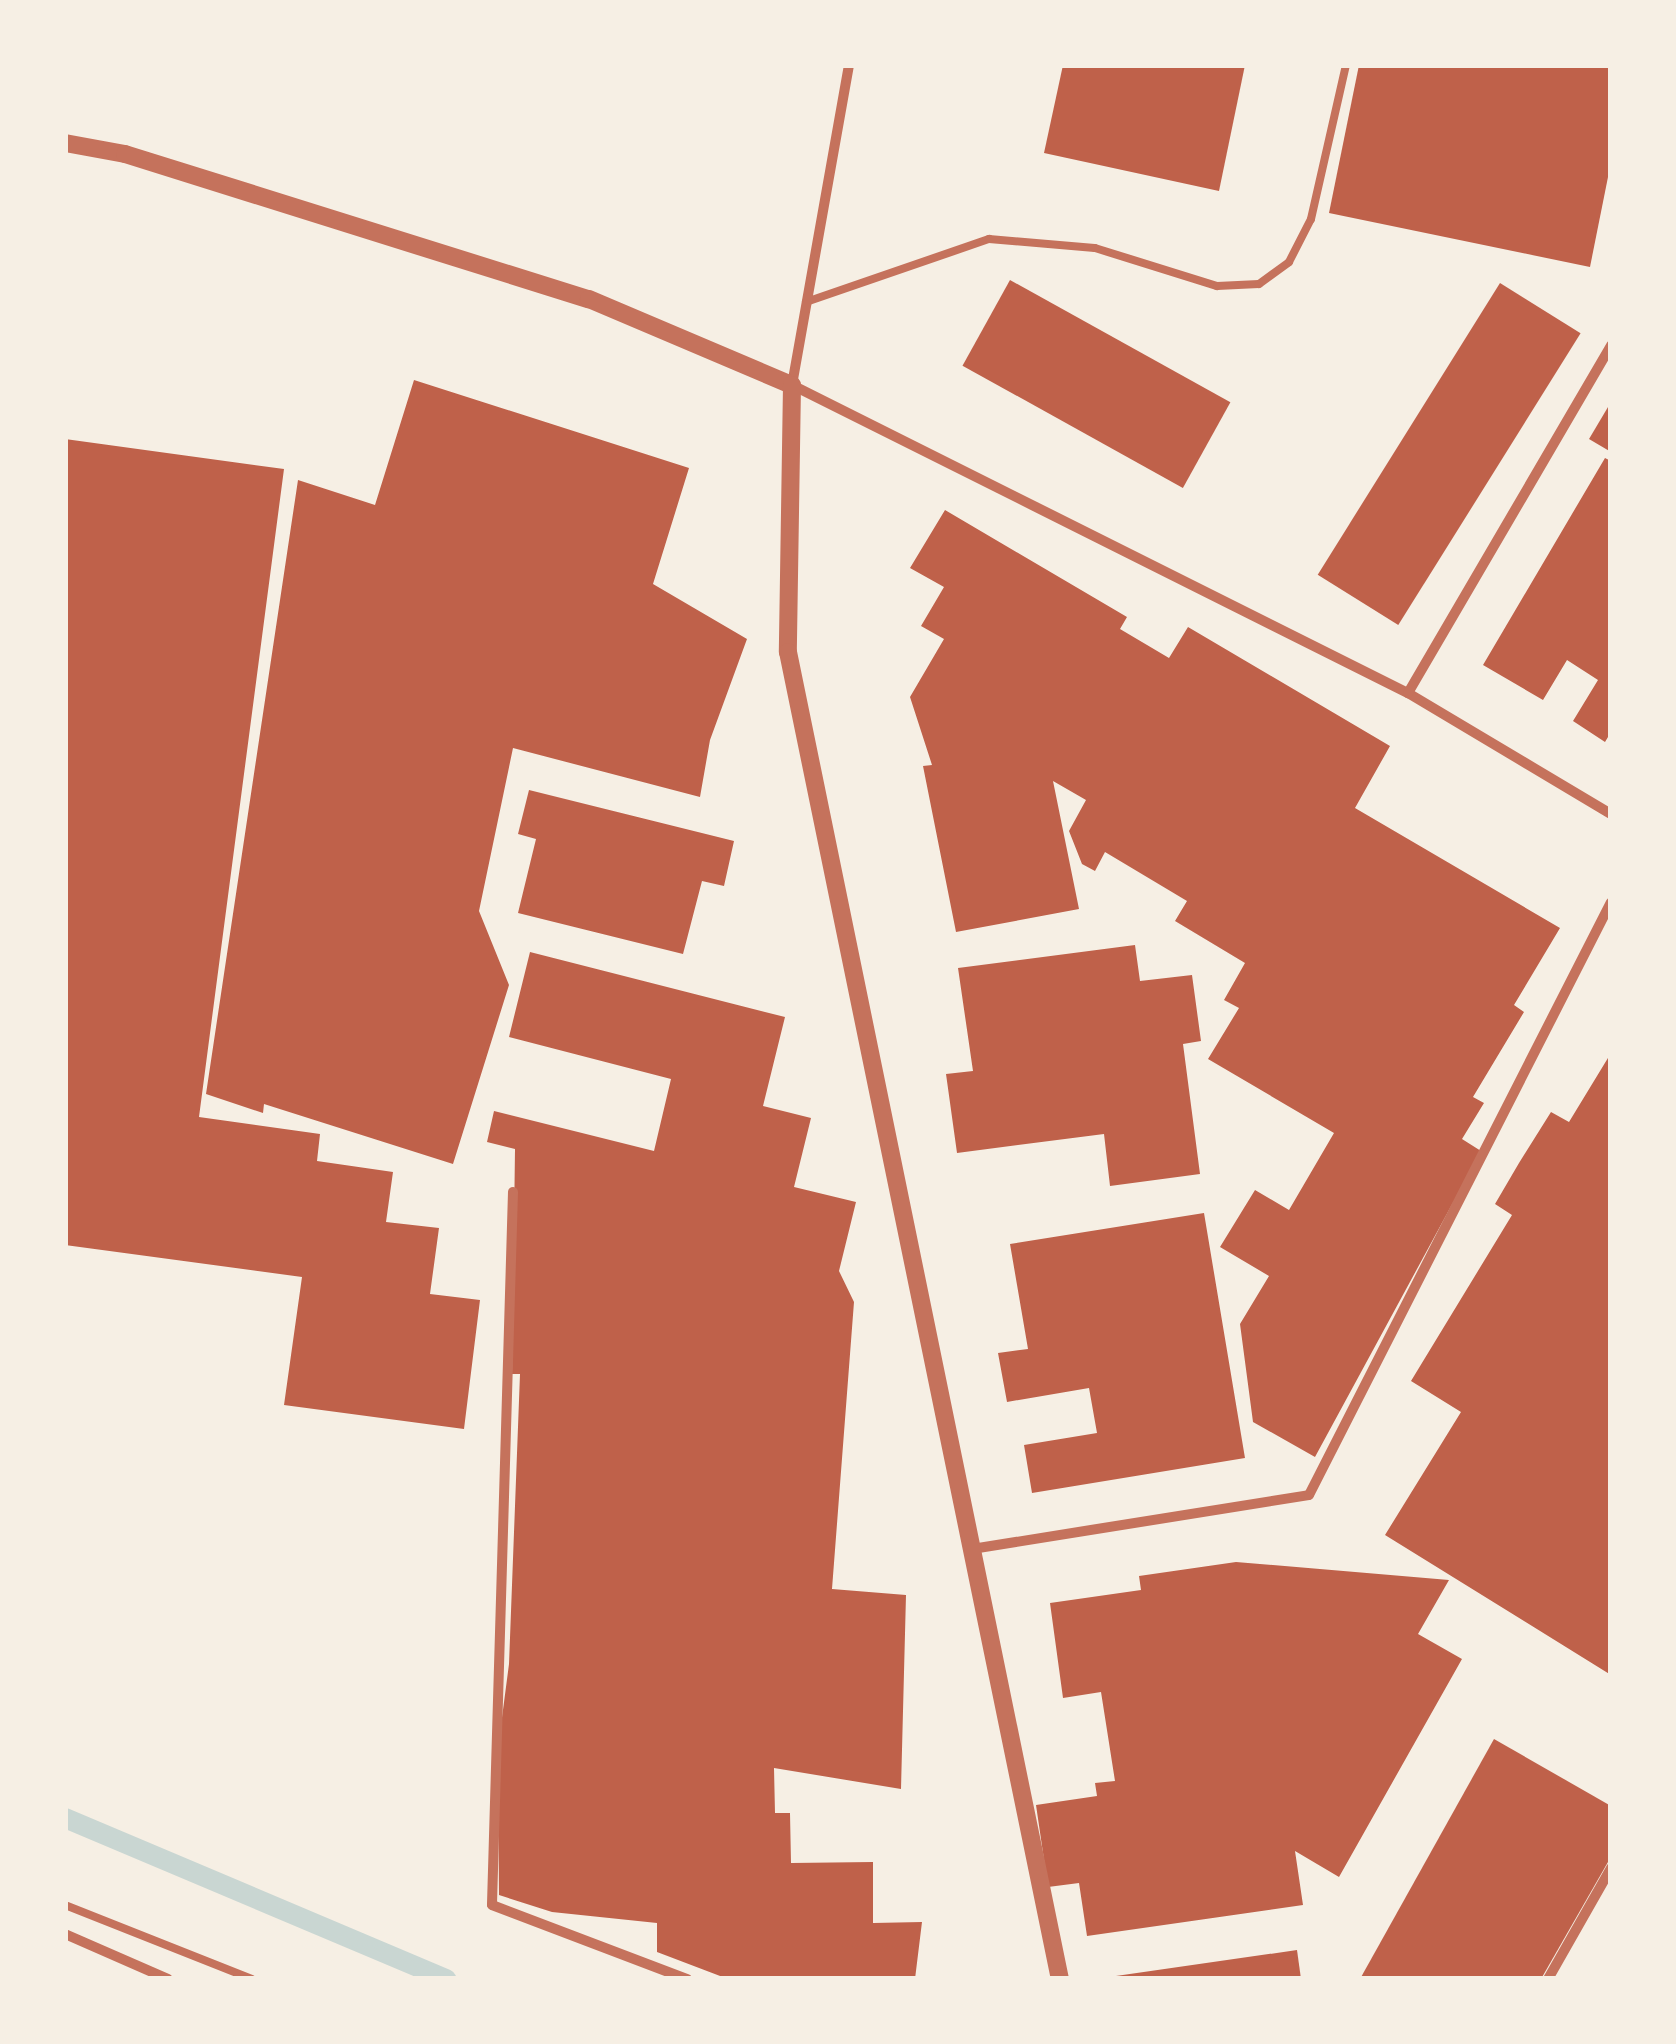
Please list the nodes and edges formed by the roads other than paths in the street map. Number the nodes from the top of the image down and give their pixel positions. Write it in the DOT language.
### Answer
graph roads {
  1 [pos="850,65"];
  2 [pos="1346,65"];
  3 [pos="65,143"];
  4 [pos="806,302"];
  5 [pos="1611,344"];
  6 [pos="792,386"];
  7 [pos="1408,693"];
  8 [pos="1611,814"];
  9 [pos="1611,902"];
  10 [pos="513,1192"];
  11 [pos="972,1549"];
  12 [pos="1611,1868"];
  13 [pos="65,1905"];
  14 [pos="65,1934"];
  15 [pos="168,1979"];
  16 [pos="252,1979"];
  17 [pos="687,1979"];
  18 [pos="1060,1979"];
  19 [pos="1548,1979"];
  1 -- 4 [label="street"];
  2 -- 4 [label="lane"];
  3 -- 6 [label="street"];
  4 -- 6 [label="street"];
  5 -- 7 [label="street"];
  6 -- 7 [label="street"];
  6 -- 11 [label="street"];
  7 -- 8 [label="street"];
  9 -- 11 [label="street"];
  10 -- 17 [label="street"];
  11 -- 18 [label="street"];
  12 -- 19 [label="street"];
  13 -- 16 [label="lane"];
  14 -- 15 [label="street"];
}
